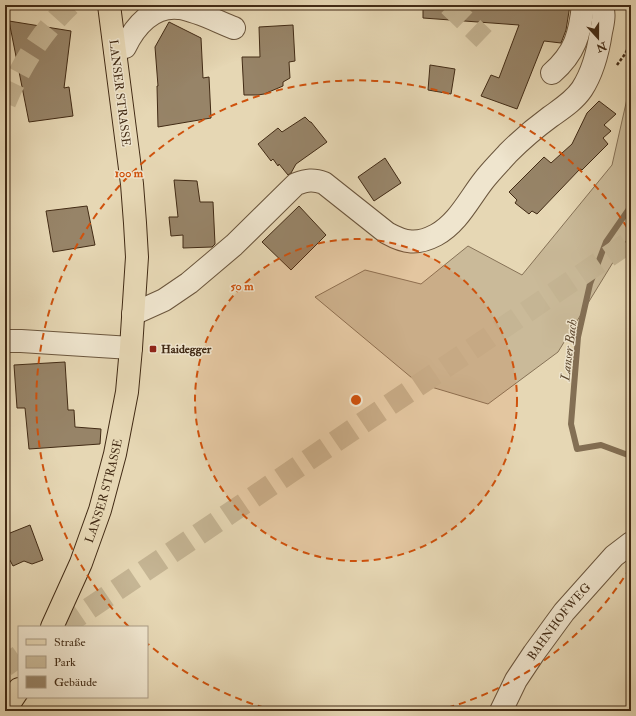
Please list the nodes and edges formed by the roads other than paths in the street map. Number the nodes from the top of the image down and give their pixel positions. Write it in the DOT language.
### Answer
graph roads {
  1 [pos="109,5"];
  2 [pos="583,5"];
  3 [pos="602,5"];
  4 [pos="234,28"];
  5 [pos="115,50"];
  6 [pos="552,73"];
  7 [pos="133,314"];
  8 [pos="5,341"];
  9 [pos="131,348"];
  10 [pos="631,543"];
  11 [pos="52,626"];
  12 [pos="18,690"];
  13 [pos="5,710"];
  14 [pos="501,711"];
  1 -- 5 [label="main road, LANSER STRASSE"];
  2 -- 6 [label="street"];
  3 -- 7 [label="street"];
  4 -- 5 [label="street"];
  5 -- 7 [label="main road, LANSER STRASSE"];
  7 -- 9 [label="main road, LANSER STRASSE"];
  8 -- 9 [label="street"];
  9 -- 11 [label="main road, LANSER STRASSE"];
  10 -- 14 [label="street, BAHNHOFWEG"];
  12 -- 13 [label="main road"];
}
